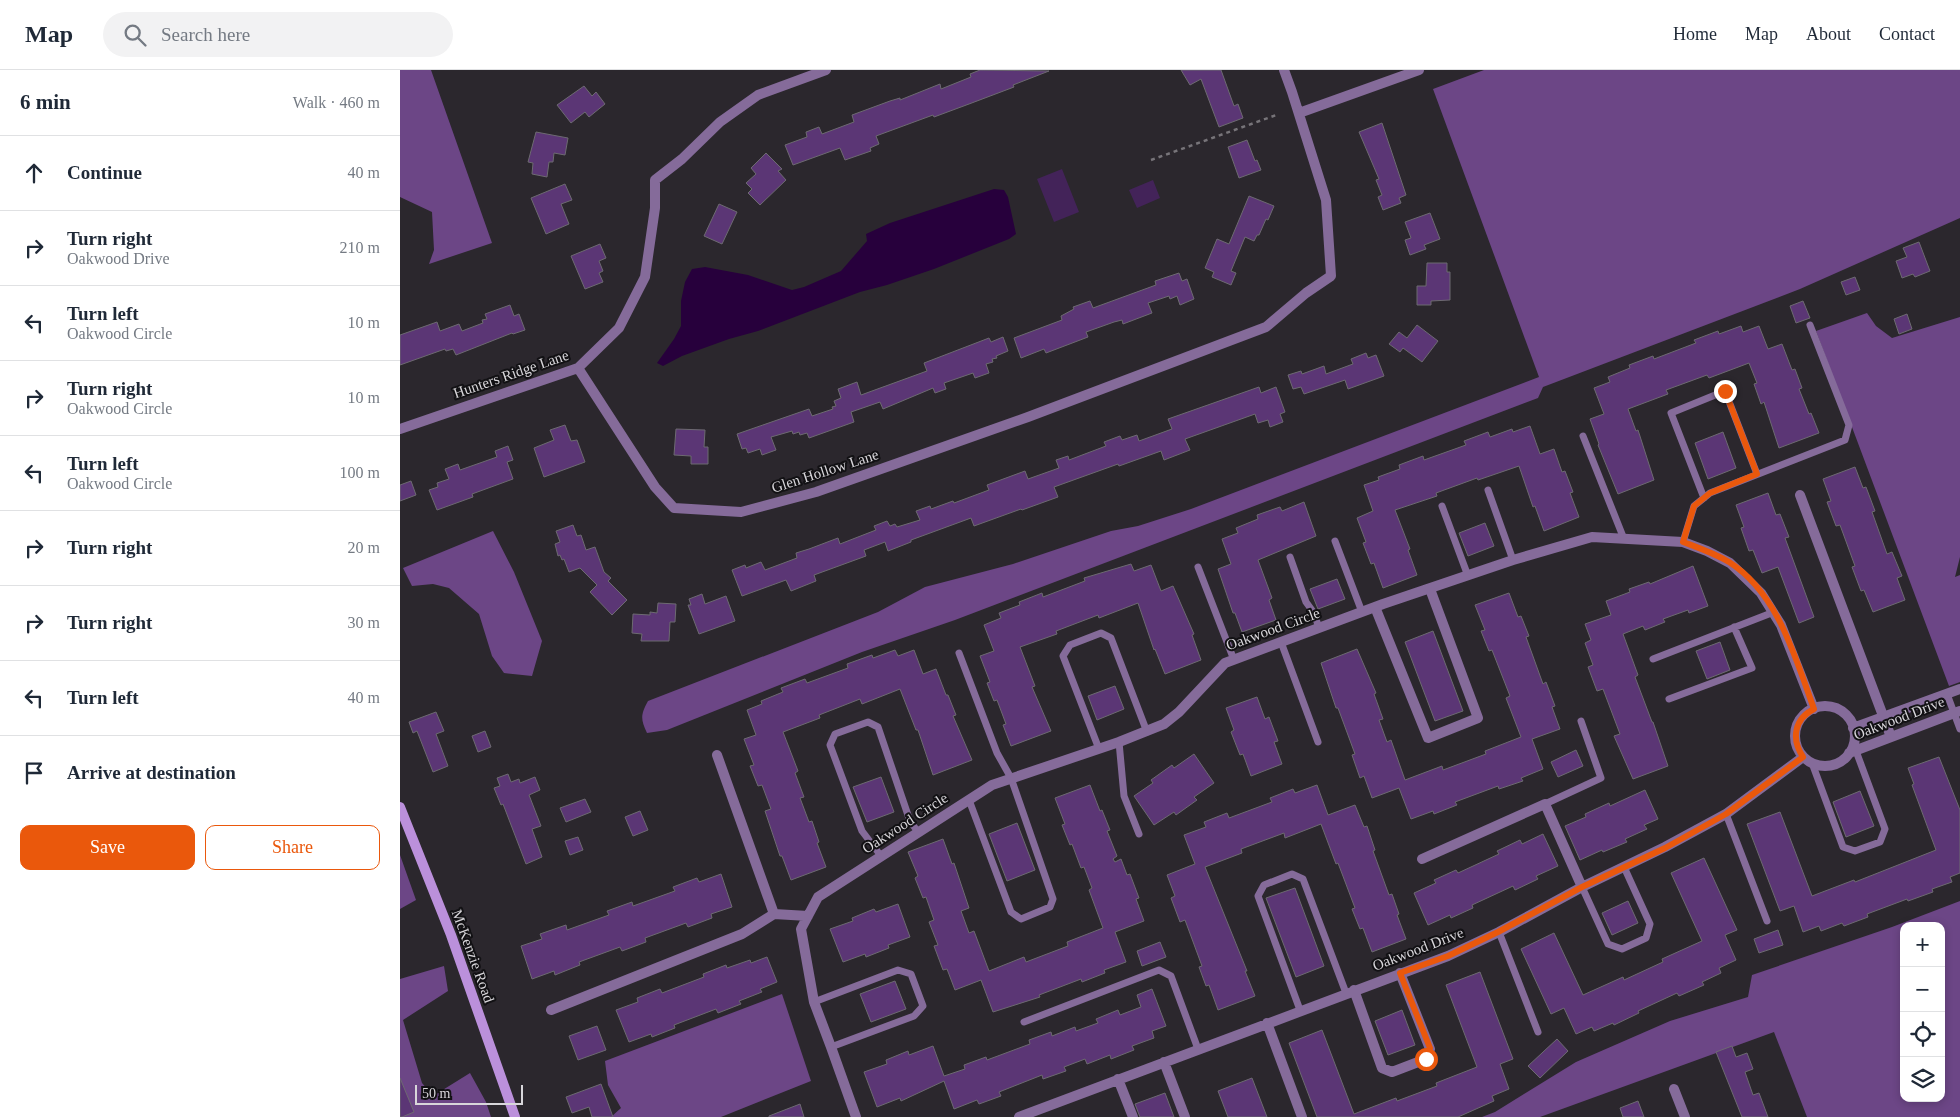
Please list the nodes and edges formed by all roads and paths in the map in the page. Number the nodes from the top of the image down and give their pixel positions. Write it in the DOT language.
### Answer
graph roads {
  1 [pos="826,70"];
  2 [pos="1284,70"];
  3 [pos="1419,70"];
  4 [pos="1299,113"];
  5 [pos="1279,114"];
  6 [pos="1151,160"];
  7 [pos="1810,325"];
  8 [pos="578,368"];
  9 [pos="400,429"];
  10 [pos="1582,436"];
  11 [pos="1757,474"];
  12 [pos="1488,490"];
  13 [pos="1800,495"];
  14 [pos="1704,498"];
  15 [pos="1442,506"];
  16 [pos="1624,539"];
  17 [pos="1335,541"];
  18 [pos="1683,542"];
  19 [pos="1290,557"];
  20 [pos="1513,560"];
  21 [pos="1198,567"];
  22 [pos="1468,576"];
  23 [pos="1430,589"];
  24 [pos="1375,607"];
  25 [pos="1362,612"];
  26 [pos="1774,612"];
  27 [pos="1734,627"];
  28 [pos="1320,628"];
  29 [pos="1281,642"];
  30 [pos="959,652"];
  31 [pos="1234,660"];
  32 [pos="1653,660"];
  33 [pos="1960,689"];
  34 [pos="1947,694"];
  35 [pos="1669,700"];
  36 [pos="1814,709"];
  37 [pos="1957,712"];
  38 [pos="1884,717"];
  39 [pos="1581,721"];
  40 [pos="1854,728"];
  41 [pos="1960,729"];
  42 [pos="1147,732"];
  43 [pos="1891,737"];
  44 [pos="1119,742"];
  45 [pos="1318,742"];
  46 [pos="1099,749"];
  47 [pos="1852,752"];
  48 [pos="717,754"];
  49 [pos="1803,757"];
  50 [pos="1812,763"];
  51 [pos="1011,778"];
  52 [pos="968,800"];
  53 [pos="1545,804"];
  54 [pos="400,807"];
  55 [pos="1726,814"];
  56 [pos="918,832"];
  57 [pos="1139,834"];
  58 [pos="881,856"];
  59 [pos="1422,859"];
  60 [pos="1624,867"];
  61 [pos="1582,887"];
  62 [pos="774,914"];
  63 [pos="808,916"];
  64 [pos="1768,921"];
  65 [pos="1498,932"];
  66 [pos="1400,973"];
  67 [pos="1350,992"];
  68 [pos="814,1002"];
  69 [pos="551,1010"];
  70 [pos="1300,1010"];
  71 [pos="1024,1022"];
  72 [pos="1266,1023"];
  73 [pos="1538,1032"];
  74 [pos="831,1046"];
  75 [pos="1198,1049"];
  76 [pos="1164,1062"];
  77 [pos="1118,1079"];
  78 [pos="1674,1089"];
  79 [pos="1024,1116"];
  80 [pos="514,1117"];
  81 [pos="856,1117"];
  82 [pos="1133,1117"];
  83 [pos="1185,1117"];
  84 [pos="1302,1117"];
  85 [pos="1684,1117"];
  1 -- 8 [label="street, Hunters Ridge Lane"];
  2 -- 4 [label="street"];
  3 -- 4 [label="street"];
  4 -- 8 [label="street, Glen Hollow Lane"];
  5 -- 6 [label="path"];
  7 -- 11 [label="lane"];
  8 -- 9 [label="street, Hunters Ridge Lane"];
  10 -- 16 [label="lane"];
  11 -- 14 [label="lane"];
  11 -- 14 [label="lane"];
  12 -- 20 [label="lane"];
  13 -- 38 [label="street"];
  14 -- 18 [label="lane"];
  15 -- 22 [label="lane"];
  16 -- 18 [label="street, Oakwood Circle"];
  16 -- 20 [label="street, Oakwood Circle"];
  17 -- 25 [label="lane"];
  18 -- 26 [label="street, Oakwood Circle"];
  19 -- 28 [label="lane"];
  20 -- 22 [label="street, Oakwood Circle"];
  21 -- 31 [label="lane"];
  22 -- 23 [label="street, Oakwood Circle"];
  23 -- 24 [label="street, Oakwood Circle"];
  23 -- 24 [label="street"];
  24 -- 25 [label="street, Oakwood Circle"];
  25 -- 28 [label="street, Oakwood Circle"];
  26 -- 27 [label="lane"];
  26 -- 36 [label="street, Oakwood Circle"];
  27 -- 32 [label="lane"];
  27 -- 35 [label="lane"];
  28 -- 29 [label="street, Oakwood Circle"];
  29 -- 31 [label="street, Oakwood Circle"];
  29 -- 45 [label="lane"];
  30 -- 51 [label="lane"];
  31 -- 42 [label="street, Oakwood Circle"];
  33 -- 34 [label="street, Oakwood Drive"];
  34 -- 37 [label="lane"];
  34 -- 38 [label="street, Oakwood Drive"];
  36 -- 40 [label="street"];
  36 -- 49 [label="street"];
  37 -- 41 [label="lane"];
  37 -- 43 [label="street, Oakwood Drive"];
  38 -- 40 [label="street, Oakwood Drive"];
  38 -- 43 [label="street"];
  39 -- 53 [label="lane"];
  40 -- 47 [label="street"];
  42 -- 44 [label="street, Oakwood Circle"];
  42 -- 46 [label="lane"];
  43 -- 47 [label="street, Oakwood Drive"];
  44 -- 46 [label="street, Oakwood Circle"];
  44 -- 57 [label="lane"];
  46 -- 51 [label="street, Oakwood Circle"];
  47 -- 50 [label="street"];
  47 -- 50 [label="lane"];
  48 -- 62 [label="street"];
  49 -- 50 [label="street"];
  49 -- 55 [label="street, Oakwood Drive"];
  51 -- 52 [label="street, Oakwood Circle"];
  51 -- 52 [label="lane"];
  52 -- 56 [label="street, Oakwood Circle"];
  53 -- 59 [label="street"];
  53 -- 61 [label="street"];
  54 -- 80 [label="street, McKenzie Road"];
  55 -- 60 [label="street, Oakwood Drive"];
  55 -- 64 [label="lane"];
  56 -- 58 [label="street, Oakwood Circle"];
  56 -- 58 [label="lane"];
  58 -- 63 [label="street, Oakwood Circle"];
  60 -- 61 [label="street, Oakwood Drive"];
  60 -- 61 [label="lane"];
  61 -- 65 [label="street, Oakwood Drive"];
  62 -- 63 [label="street"];
  62 -- 69 [label="street"];
  63 -- 68 [label="street, Oakwood Circle"];
  65 -- 66 [label="street, Oakwood Drive"];
  65 -- 73 [label="lane"];
  66 -- 67 [label="street, Oakwood Drive"];
  66 -- 67 [label="street"];
  67 -- 70 [label="street, Oakwood Drive"];
  67 -- 70 [label="lane"];
  68 -- 74 [label="street, Oakwood Circle"];
  68 -- 74 [label="lane"];
  70 -- 72 [label="street, Oakwood Drive"];
  71 -- 75 [label="lane"];
  72 -- 75 [label="street, Oakwood Drive"];
  72 -- 84 [label="street"];
  74 -- 81 [label="street, Oakwood Circle"];
  75 -- 76 [label="street, Oakwood Drive"];
  76 -- 77 [label="street, Oakwood Drive"];
  76 -- 83 [label="street"];
  77 -- 79 [label="street, Oakwood Drive"];
  77 -- 82 [label="street"];
  78 -- 85 [label="street"];
}
